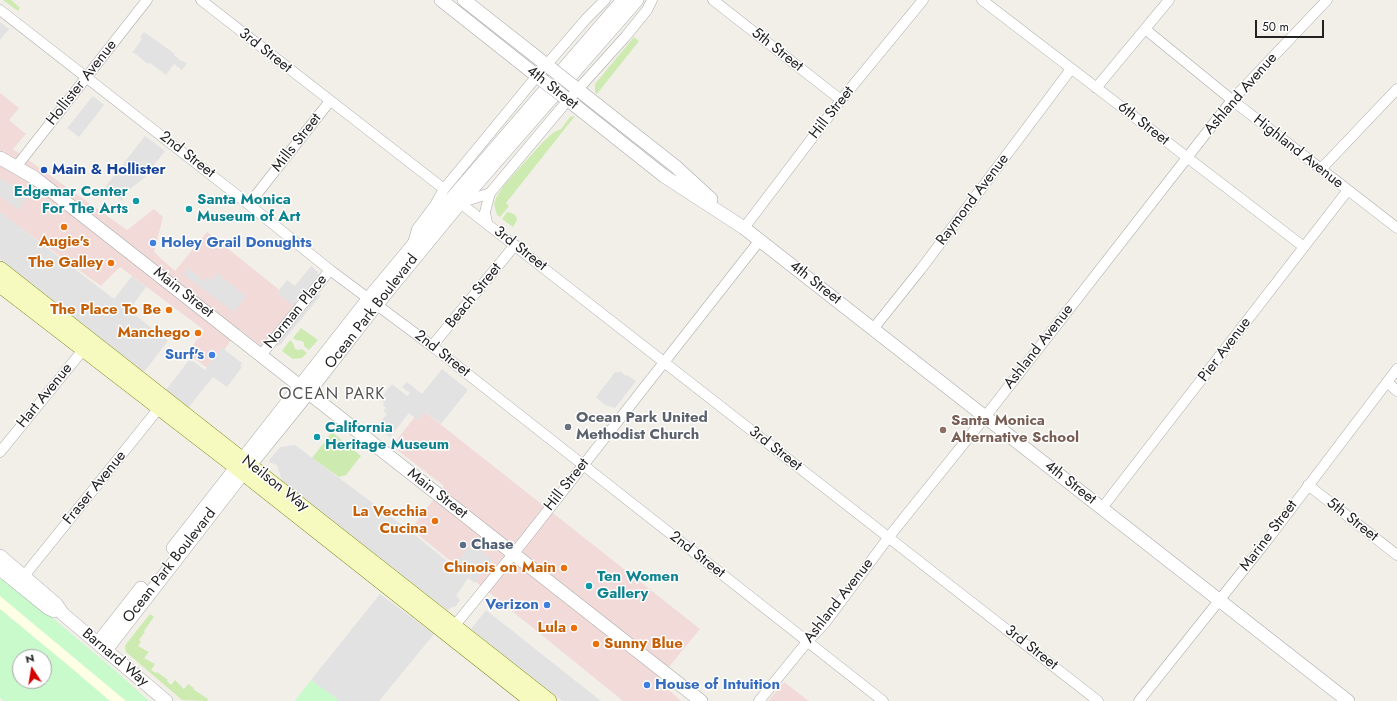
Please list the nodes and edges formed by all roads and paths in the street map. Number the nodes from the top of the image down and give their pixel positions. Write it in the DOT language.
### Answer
graph roads {
  1 [pos="147,0"];
  2 [pos="201,0"];
  3 [pos="441,0"];
  4 [pos="464,0"];
  5 [pos="605,0"];
  6 [pos="623,0"];
  7 [pos="638,0"];
  8 [pos="652,0"];
  9 [pos="713,0"];
  10 [pos="923,0"];
  11 [pos="982,0"];
  12 [pos="1169,0"];
  13 [pos="1327,0"];
  14 [pos="0,10"];
  15 [pos="1145,29"];
  16 [pos="550,67"];
  17 [pos="1071,69"];
  18 [pos="87,77"];
  19 [pos="540,78"];
  20 [pos="575,87"];
  21 [pos="1096,88"];
  22 [pos="1397,89"];
  23 [pos="566,98"];
  24 [pos="841,100"];
  25 [pos="1232,100"];
  26 [pos="330,101"];
  27 [pos="0,158"];
  28 [pos="1186,158"];
  29 [pos="16,167"];
  30 [pos="1321,169"];
  31 [pos="1348,190"];
  32 [pos="490,193"];
  33 [pos="452,196"];
  34 [pos="249,204"];
  35 [pos="487,223"];
  36 [pos="744,228"];
  37 [pos="1397,228"];
  38 [pos="760,240"];
  39 [pos="515,245"];
  40 [pos="1304,247"];
  41 [pos="330,270"];
  42 [pos="2,280"];
  43 [pos="373,301"];
  44 [pos="874,329"];
  45 [pos="87,344"];
  46 [pos="432,346"];
  47 [pos="261,355"];
  48 [pos="664,362"];
  49 [pos="1397,369"];
  50 [pos="1387,382"];
  51 [pos="304,390"];
  52 [pos="1397,391"];
  53 [pos="163,404"];
  54 [pos="985,417"];
  55 [pos="0,452"];
  56 [pos="583,465"];
  57 [pos="243,466"];
  58 [pos="1308,485"];
  59 [pos="1102,508"];
  60 [pos="888,538"];
  61 [pos="514,553"];
  62 [pos="1397,555"];
  63 [pos="0,556"];
  64 [pos="0,569"];
  65 [pos="24,576"];
  66 [pos="1219,600"];
  67 [pos="63,614"];
  68 [pos="451,631"];
  69 [pos="807,642"];
  70 [pos="102,646"];
  71 [pos="166,701"];
  72 [pos="532,701"];
  73 [pos="549,701"];
  74 [pos="701,701"];
  75 [pos="759,701"];
  76 [pos="883,701"];
  77 [pos="1098,701"];
  78 [pos="1139,701"];
  79 [pos="1348,701"];
  1 -- 18 [label="street, Hollister Avenue"];
  2 -- 26 [label="street, 3rd Street"];
  3 -- 19 [label="street, 4th Street"];
  4 -- 16 [label="street, 4th Street"];
  5 -- 16 [label="street, Ocean Park Boulevard"];
  6 -- 33 [label="street, Ocean Park Boulevard"];
  7 -- 33 [label="street, Ocean Park Boulevard"];
  8 -- 20 [label="street"];
  9 -- 24 [label="street, 5th Street"];
  10 -- 24 [label="street, Hill Street"];
  11 -- 17 [label="street, 6th Street"];
  12 -- 15 [label="street"];
  13 -- 25 [label="street, Ashland Avenue"];
  14 -- 18 [label="street, 2nd Street"];
  15 -- 21 [label="street"];
  15 -- 25 [label="street, Highland Avenue"];
  16 -- 19 [label="street, Ocean Park Boulevard"];
  16 -- 20 [label="street, 4th Street, bridge"];
  17 -- 21 [label="street, 6th Street"];
  17 -- 44 [label="street, Raymond Avenue"];
  18 -- 29 [label="street, Hollister Avenue"];
  18 -- 34 [label="street, 2nd Street"];
  19 -- 23 [label="street, 4th Street, bridge"];
  19 -- 33 [label="street, Ocean Park Boulevard"];
  20 -- 23 [label="street"];
  20 -- 36 [label="street, 4th Street"];
  21 -- 28 [label="street, 6th Street"];
  22 -- 30 [label="street"];
  23 -- 32 [label="street"];
  23 -- 36 [label="street, 4th Street"];
  24 -- 36 [label="street, Hill Street"];
  25 -- 28 [label="street, Ashland Avenue"];
  25 -- 30 [label="street, Highland Avenue"];
  26 -- 33 [label="street, 3rd Street"];
  26 -- 34 [label="street, Mills Street"];
  27 -- 29 [label="street, Main Street"];
  28 -- 40 [label="street, 6th Street"];
  28 -- 54 [label="street, Ashland Avenue"];
  29 -- 47 [label="street, Main Street"];
  30 -- 31 [label="street, Highland Avenue"];
  31 -- 37 [label="street, Highland Avenue"];
  31 -- 40 [label="street, Pier Avenue"];
  32 -- 33 [label="street"];
  32 -- 35 [label="street"];
  33 -- 35 [label="street, 3rd Street"];
  33 -- 43 [label="street, Ocean Park Boulevard"];
  33 -- 43 [label="street, Ocean Park Boulevard"];
  34 -- 41 [label="street, 2nd Street"];
  35 -- 39 [label="street, 3rd Street"];
  36 -- 38 [label="street, 4th Street"];
  38 -- 44 [label="street, 4th Street"];
  38 -- 48 [label="street, Hill Street"];
  39 -- 46 [label="street, Beach Street"];
  39 -- 48 [label="street, 3rd Street"];
  40 -- 59 [label="street, Pier Avenue"];
  41 -- 43 [label="street, 2nd Street"];
  41 -- 47 [label="street, Norman Place"];
  42 -- 45 [label="main road, Neilson Way"];
  43 -- 46 [label="street, 2nd Street"];
  43 -- 51 [label="street, Ocean Park Boulevard"];
  44 -- 54 [label="street, 4th Street"];
  45 -- 53 [label="main road, Neilson Way"];
  45 -- 55 [label="street, Hart Avenue"];
  46 -- 56 [label="street, 2nd Street"];
  47 -- 51 [label="street, Main Street"];
  48 -- 56 [label="street, Hill Street"];
  48 -- 60 [label="street, 3rd Street"];
  49 -- 50 [label="street, Marine Street"];
  50 -- 52 [label="street"];
  50 -- 58 [label="street, Marine Street"];
  51 -- 57 [label="street, Ocean Park Boulevard"];
  51 -- 61 [label="street, Main Street"];
  53 -- 57 [label="main road, Neilson Way"];
  53 -- 65 [label="street, Fraser Avenue"];
  54 -- 59 [label="street, 4th Street"];
  54 -- 60 [label="street, Ashland Avenue"];
  56 -- 61 [label="street, Hill Street"];
  56 -- 69 [label="street, 2nd Street"];
  57 -- 68 [label="main road, Neilson Way"];
  57 -- 70 [label="street, Ocean Park Boulevard"];
  58 -- 62 [label="street, 5th Street"];
  58 -- 66 [label="street, Marine Street"];
  59 -- 66 [label="street, 4th Street"];
  60 -- 69 [label="street, Ashland Avenue"];
  60 -- 77 [label="street, 3rd Street"];
  61 -- 68 [label="street, Hill Street"];
  61 -- 74 [label="street, Main Street"];
  63 -- 65 [label="street, Barnard Way"];
  64 -- 67 [label="street, Barnard Way"];
  65 -- 67 [label="street, Barnard Way"];
  66 -- 78 [label="street, Marine Street"];
  66 -- 79 [label="street, 4th Street"];
  67 -- 70 [label="street, Barnard Way"];
  68 -- 72 [label="main road, Neilson Way"];
  68 -- 73 [label="main road, Neilson Way"];
  69 -- 75 [label="street, Ashland Avenue"];
  69 -- 76 [label="street, 2nd Street"];
  70 -- 71 [label="street, Barnard Way"];
}
